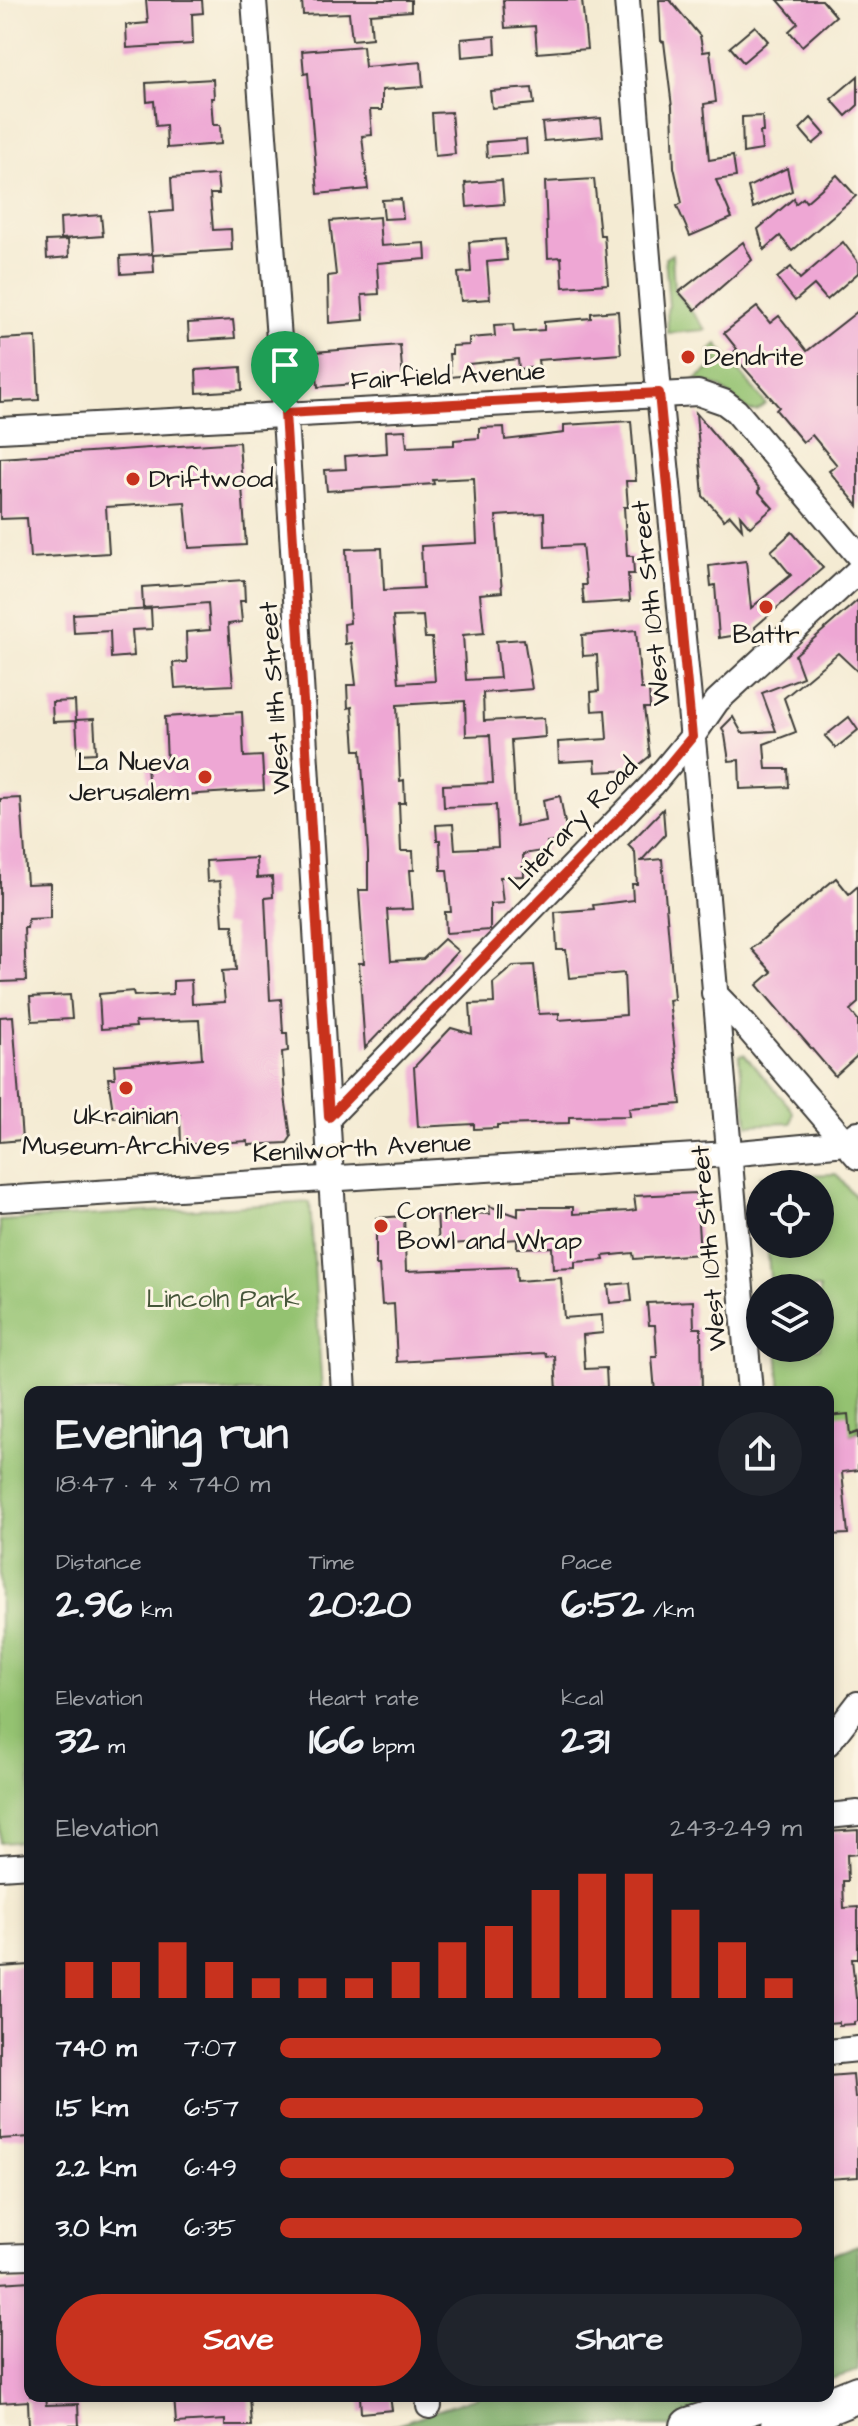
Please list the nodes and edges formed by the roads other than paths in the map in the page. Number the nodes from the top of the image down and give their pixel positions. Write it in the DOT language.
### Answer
graph roads {
  1 [pos="254,0"];
  2 [pos="627,0"];
  3 [pos="659,393"];
  4 [pos="285,413"];
  5 [pos="0,430"];
  6 [pos="858,555"];
  7 [pos="858,571"];
  8 [pos="692,737"];
  9 [pos="714,993"];
  10 [pos="329,1117"];
  11 [pos="854,1144"];
  12 [pos="728,1154"];
  13 [pos="331,1178"];
  14 [pos="0,1199"];
  15 [pos="344,1386"];
  16 [pos="749,1386"];
  17 [pos="858,1704"];
  18 [pos="834,1735"];
  19 [pos="858,1813"];
  20 [pos="834,1815"];
  21 [pos="24,1865"];
  22 [pos="0,1867"];
  23 [pos="858,2049"];
  24 [pos="834,2051"];
  25 [pos="24,2256"];
  26 [pos="0,2257"];
  27 [pos="858,2370"];
  28 [pos="834,2378"];
  29 [pos="858,2394"];
  30 [pos="763,2402"];
  31 [pos="689,2426"];
  32 [pos="779,2426"];
  1 -- 4 [label="street, West 11th Street"];
  2 -- 3 [label="street, West 10th Street"];
  3 -- 4 [label="street, Fairfield Avenue"];
  3 -- 6 [label="street, Fairfield Avenue"];
  3 -- 8 [label="street, West 10th Street"];
  4 -- 5 [label="street, Fairfield Avenue"];
  4 -- 10 [label="street, West 11th Street"];
  7 -- 8 [label="street, Literary Road"];
  8 -- 9 [label="street, West 10th Street"];
  8 -- 10 [label="street, Literary Road"];
  9 -- 11 [label="street"];
  9 -- 12 [label="street, West 10th Street"];
  10 -- 13 [label="street, West 11th Street"];
  11 -- 12 [label="street, Kenilworth Avenue"];
  12 -- 13 [label="street, Kenilworth Avenue"];
  12 -- 16 [label="street, West 10th Street"];
  13 -- 14 [label="street, Kenilworth Avenue"];
  13 -- 15 [label="street, West 11th Street"];
  17 -- 18 [label="street"];
  19 -- 20 [label="street"];
  21 -- 22 [label="street"];
  23 -- 24 [label="street"];
  25 -- 26 [label="street"];
  27 -- 28 [label="highway"];
  29 -- 32 [label="highway"];
  30 -- 31 [label="highway"];
}
